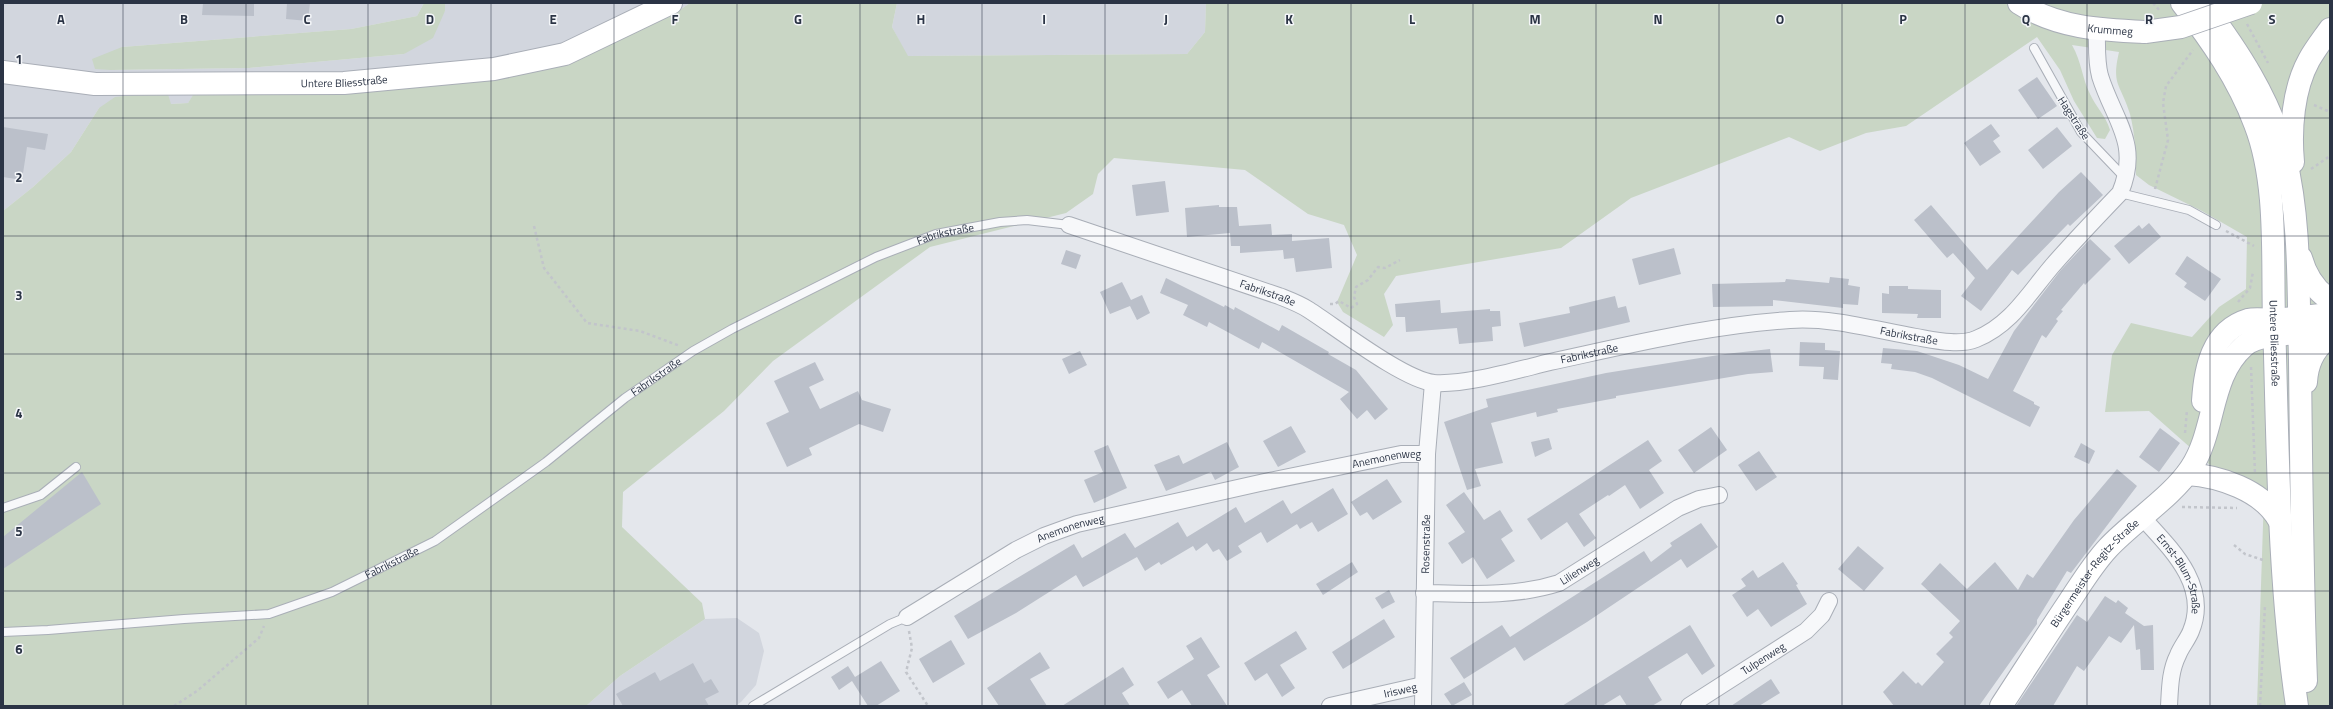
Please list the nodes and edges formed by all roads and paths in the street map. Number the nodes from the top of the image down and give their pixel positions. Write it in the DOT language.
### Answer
graph roads {
  1 [pos="671,3"];
  2 [pos="2019,3"];
  3 [pos="2182,3"];
  4 [pos="2202,3"];
  5 [pos="2248,12"];
  6 [pos="2330,29"];
  7 [pos="2097,30"];
  8 [pos="2034,48"];
  9 [pos="2194,49"];
  10 [pos="2271,69"];
  11 [pos="3,72"];
  12 [pos="2296,97"];
  13 [pos="2330,112"];
  14 [pos="2330,156"];
  15 [pos="2305,172"];
  16 [pos="2267,175"];
  17 [pos="2123,186"];
  18 [pos="2152,199"];
  19 [pos="2292,204"];
  20 [pos="1069,225"];
  21 [pos="2216,225"];
  22 [pos="534,226"];
  23 [pos="2295,238"];
  24 [pos="2254,246"];
  25 [pos="1400,260"];
  26 [pos="1321,318"];
  27 [pos="2248,320"];
  28 [pos="2328,321"];
  29 [pos="2299,325"];
  30 [pos="2275,327"];
  31 [pos="2245,345"];
  32 [pos="693,351"];
  33 [pos="1433,383"];
  34 [pos="2202,452"];
  35 [pos="2302,453"];
  36 [pos="1427,454"];
  37 [pos="76,467"];
  38 [pos="2187,474"];
  39 [pos="1719,495"];
  40 [pos="2255,497"];
  41 [pos="3,508"];
  42 [pos="2147,512"];
  43 [pos="2279,520"];
  44 [pos="2234,545"];
  45 [pos="2268,562"];
  46 [pos="1424,594"];
  47 [pos="2265,596"];
  48 [pos="1829,602"];
  49 [pos="269,614"];
  50 [pos="907,617"];
  51 [pos="3,632"];
  52 [pos="1423,685"];
  53 [pos="174,706"];
  54 [pos="753,706"];
  55 [pos="928,706"];
  56 [pos="1330,706"];
  57 [pos="1423,706"];
  58 [pos="1689,706"];
  59 [pos="2001,706"];
  60 [pos="2169,706"];
  61 [pos="2260,706"];
  62 [pos="2297,706"];
  63 [pos="2307,706"];
  1 -- 11 [label="main road, Untere Bliesstraße"];
  2 -- 7 [label="main road, Krummeg"];
  3 -- 16 [label="main road, Untere Bliesstraße"];
  4 -- 19 [label="main road"];
  5 -- 7 [label="main road, Krummeg, bridge"];
  5 -- 10 [label="path"];
  6 -- 12 [label="main road"];
  7 -- 17 [label="street"];
  8 -- 17 [label="lane, Hagstraße"];
  9 -- 18 [label="path"];
  12 -- 13 [label="path"];
  12 -- 19 [label="main road"];
  14 -- 15 [label="path"];
  16 -- 27 [label="main road"];
  16 -- 30 [label="main road, Untere Bliesstraße"];
  17 -- 18 [label="lane"];
  17 -- 33 [label="street, Fabrikstraße"];
  18 -- 21 [label="lane"];
  19 -- 23 [label="main road"];
  20 -- 26 [label="street, Fabrikstraße"];
  20 -- 32 [label="lane, Fabrikstraße"];
  21 -- 24 [label="path"];
  22 -- 32 [label="path"];
  23 -- 28 [label="main road"];
  23 -- 29 [label="main road"];
  25 -- 26 [label="path"];
  26 -- 33 [label="street, Fabrikstraße"];
  27 -- 30 [label="main road"];
  27 -- 34 [label="main road"];
  28 -- 29 [label="main road"];
  28 -- 35 [label="main road"];
  29 -- 30 [label="main road"];
  29 -- 35 [label="main road"];
  30 -- 31 [label="main road"];
  30 -- 43 [label="main road, Untere Bliesstraße"];
  31 -- 34 [label="main road, Bürgermeister-Regitz-Straße"];
  31 -- 40 [label="path"];
  32 -- 49 [label="lane, Fabrikstraße"];
  33 -- 36 [label="street, Rosenstraße"];
  34 -- 38 [label="main road, Bürgermeister-Regitz-Straße"];
  35 -- 63 [label="main road"];
  36 -- 46 [label="street, Rosenstraße"];
  36 -- 50 [label="street, Anemonenweg"];
  37 -- 41 [label="lane"];
  38 -- 40 [label="main road"];
  38 -- 42 [label="main road, Bürgermeister-Regitz-Straße"];
  39 -- 46 [label="street, Lilienweg"];
  40 -- 42 [label="path"];
  40 -- 43 [label="main road"];
  42 -- 59 [label="main road, Bürgermeister-Regitz-Straße"];
  42 -- 60 [label="street, Ernst-Blum-Straße"];
  43 -- 62 [label="main road, Untere Bliesstraße"];
  44 -- 45 [label="path"];
  46 -- 52 [label="street, Rosenstraße"];
  47 -- 61 [label="path"];
  48 -- 58 [label="street, Tulpenweg"];
  49 -- 51 [label="lane, Fabrikstraße"];
  49 -- 53 [label="path"];
  50 -- 54 [label="lane, Anemonenweg"];
  50 -- 55 [label="path"];
  52 -- 56 [label="street, Irisweg"];
  52 -- 57 [label="street, Rosenstraße"];
}
